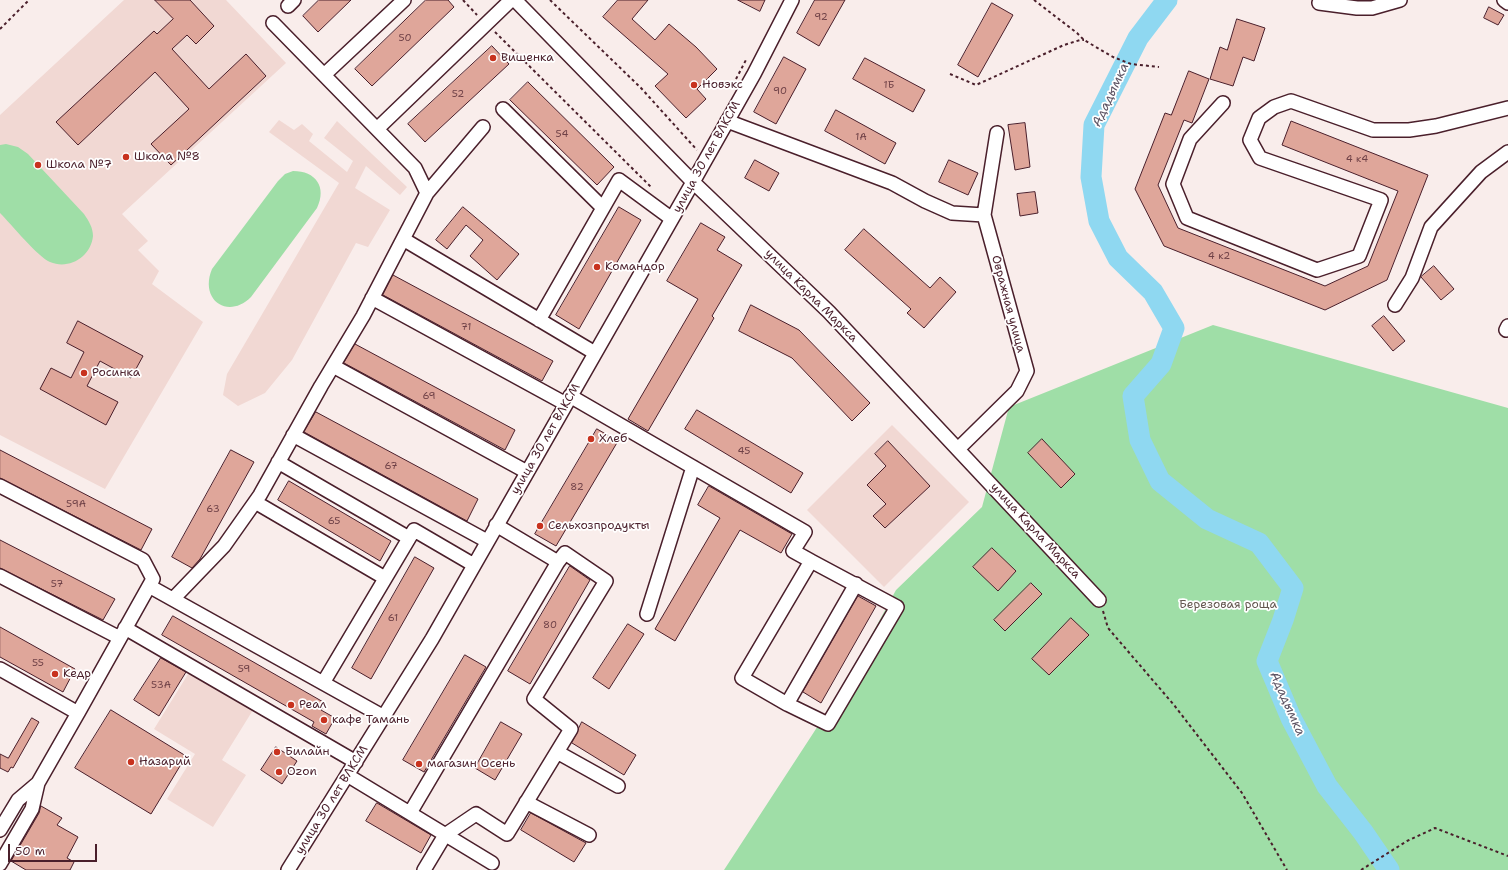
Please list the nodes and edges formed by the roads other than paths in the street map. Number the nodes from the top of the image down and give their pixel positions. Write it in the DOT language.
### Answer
graph roads {
  1 [pos="404,0"];
  2 [pos="511,0"];
  3 [pos="515,0"];
  4 [pos="792,0"];
  5 [pos="1400,0"];
  6 [pos="1504,0"];
  7 [pos="1319,3"];
  8 [pos="1508,3"];
  9 [pos="273,23"];
  10 [pos="324,75"];
  11 [pos="1223,103"];
  12 [pos="1508,108"];
  13 [pos="502,109"];
  14 [pos="727,121"];
  15 [pos="483,127"];
  16 [pos="377,128"];
  17 [pos="997,133"];
  18 [pos="1508,152"];
  19 [pos="693,182"];
  20 [pos="427,193"];
  21 [pos="603,208"];
  22 [pos="984,215"];
  23 [pos="672,219"];
  24 [pos="403,239"];
  25 [pos="372,298"];
  26 [pos="1395,305"];
  27 [pos="539,320"];
  28 [pos="595,353"];
  29 [pos="333,366"];
  30 [pos="568,400"];
  31 [pos="293,435"];
  32 [pos="958,449"];
  33 [pos="278,462"];
  34 [pos="693,467"];
  35 [pos="527,472"];
  36 [pos="0,486"];
  37 [pos="255,502"];
  38 [pos="496,525"];
  39 [pos="409,538"];
  40 [pos="487,541"];
  41 [pos="812,560"];
  42 [pos="558,562"];
  43 [pos="474,565"];
  44 [pos="0,576"];
  45 [pos="385,578"];
  46 [pos="856,584"];
  47 [pos="149,586"];
  48 [pos="172,599"];
  49 [pos="1099,600"];
  50 [pos="647,614"];
  51 [pos="122,633"];
  52 [pos="0,669"];
  53 [pos="323,683"];
  54 [pos="787,704"];
  55 [pos="78,712"];
  56 [pos="384,717"];
  57 [pos="557,752"];
  58 [pos="356,762"];
  59 [pos="348,775"];
  60 [pos="38,783"];
  61 [pos="618,786"];
  62 [pos="526,802"];
  63 [pos="410,813"];
  64 [pos="0,830"];
  65 [pos="445,835"];
  66 [pos="589,835"];
  67 [pos="492,863"];
  68 [pos="0,864"];
  69 [pos="288,870"];
  70 [pos="424,870"];
  1 -- 10 [label="street"];
  2 -- 16 [label="street"];
  3 -- 19 [label="street, улица Карла Маркса"];
  4 -- 14 [label="street, улица 30 лет ВЛКСМ"];
  5 -- 7 [label="street"];
  6 -- 8 [label="street"];
  9 -- 10 [label="street"];
  10 -- 16 [label="street"];
  11 -- 12 [label="street"];
  13 -- 21 [label="street"];
  14 -- 19 [label="street, улица 30 лет ВЛКСМ"];
  14 -- 22 [label="street"];
  15 -- 20 [label="street"];
  16 -- 20 [label="street"];
  17 -- 22 [label="street, Овражная улица"];
  18 -- 26 [label="street"];
  19 -- 23 [label="street, улица 30 лет ВЛКСМ"];
  19 -- 32 [label="street, улица Карла Маркса"];
  20 -- 24 [label="street"];
  21 -- 23 [label="street"];
  21 -- 27 [label="street"];
  22 -- 32 [label="street, Овражная улица"];
  23 -- 28 [label="street, улица 30 лет ВЛКСМ"];
  24 -- 25 [label="street"];
  24 -- 27 [label="street"];
  25 -- 29 [label="street"];
  25 -- 30 [label="street"];
  27 -- 28 [label="street"];
  28 -- 30 [label="street, улица 30 лет ВЛКСМ"];
  29 -- 31 [label="street"];
  29 -- 35 [label="street"];
  30 -- 34 [label="street"];
  30 -- 35 [label="street, улица 30 лет ВЛКСМ"];
  31 -- 33 [label="street"];
  31 -- 40 [label="street"];
  32 -- 49 [label="street, улица Карла Маркса"];
  33 -- 37 [label="street"];
  33 -- 39 [label="street"];
  34 -- 41 [label="street"];
  34 -- 50 [label="street"];
  35 -- 38 [label="street, улица 30 лет ВЛКСМ"];
  36 -- 47 [label="street"];
  37 -- 45 [label="street"];
  37 -- 48 [label="street"];
  38 -- 40 [label="street, улица 30 лет ВЛКСМ"];
  38 -- 42 [label="street"];
  39 -- 43 [label="street"];
  39 -- 45 [label="street"];
  40 -- 43 [label="street, улица 30 лет ВЛКСМ"];
  41 -- 46 [label="street"];
  41 -- 54 [label="street"];
  42 -- 57 [label="street"];
  42 -- 63 [label="street"];
  43 -- 56 [label="street, улица 30 лет ВЛКСМ"];
  44 -- 51 [label="street"];
  45 -- 53 [label="street"];
  46 -- 54 [label="street"];
  46 -- 54 [label="street"];
  47 -- 48 [label="street"];
  47 -- 51 [label="street"];
  48 -- 53 [label="street"];
  51 -- 55 [label="street"];
  51 -- 58 [label="street"];
  52 -- 55 [label="street"];
  53 -- 56 [label="street"];
  55 -- 60 [label="street"];
  56 -- 58 [label="street, улица 30 лет ВЛКСМ"];
  57 -- 61 [label="street"];
  57 -- 62 [label="street"];
  58 -- 59 [label="street, улица 30 лет ВЛКСМ"];
  59 -- 63 [label="street"];
  59 -- 69 [label="street, улица 30 лет ВЛКСМ"];
  60 -- 64 [label="street"];
  60 -- 68 [label="street"];
  62 -- 65 [label="street"];
  62 -- 66 [label="street"];
  63 -- 65 [label="street"];
  65 -- 67 [label="street"];
  65 -- 70 [label="street"];
}
